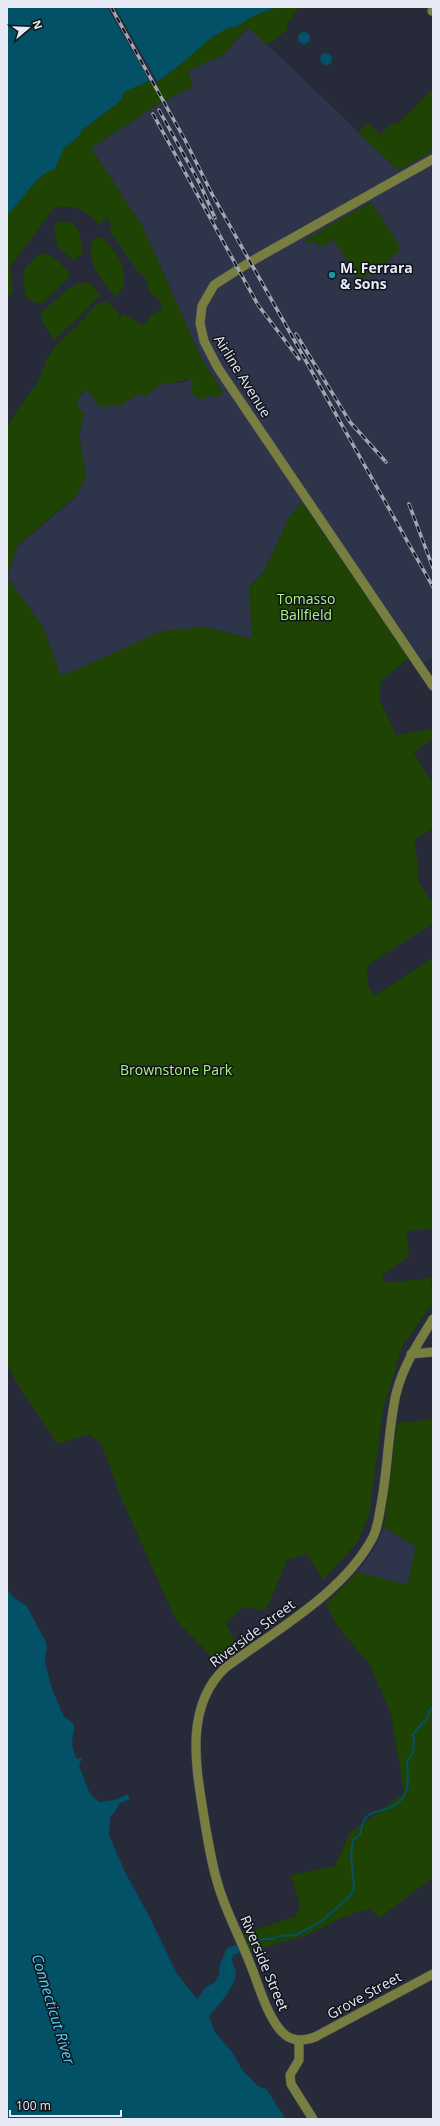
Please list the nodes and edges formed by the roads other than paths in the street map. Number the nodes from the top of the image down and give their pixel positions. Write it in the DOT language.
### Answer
graph roads {
  1 [pos="433,159"];
  2 [pos="433,686"];
  3 [pos="433,1319"];
  4 [pos="433,1352"];
  5 [pos="411,1354"];
  6 [pos="433,1974"];
  7 [pos="304,2040"];
  8 [pos="313,2119"];
  1 -- 2 [label="street, Airline Avenue"];
  3 -- 5 [label="street, Riverside Street"];
  4 -- 5 [label="street"];
  5 -- 7 [label="street, Riverside Street"];
  6 -- 7 [label="street, Grove Street"];
  7 -- 8 [label="street"];
}
